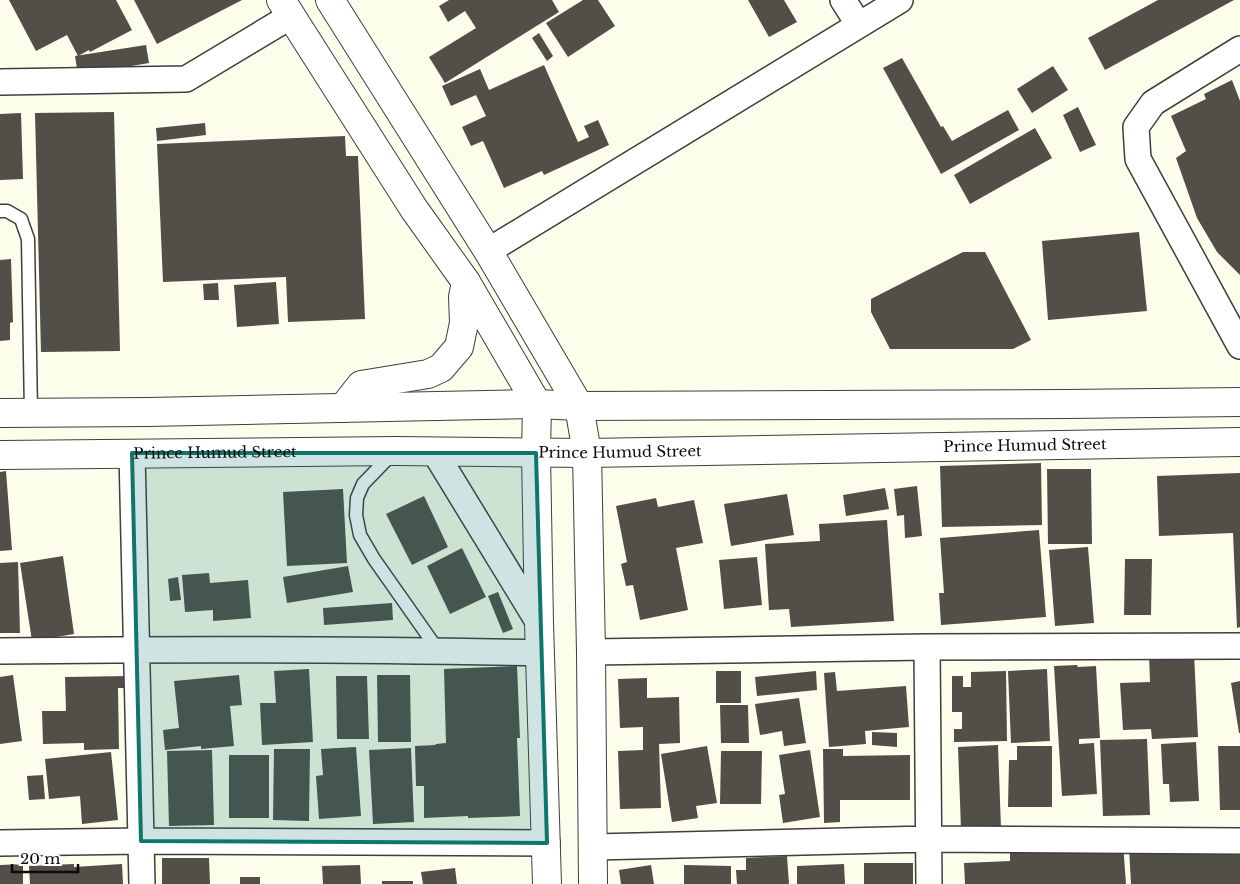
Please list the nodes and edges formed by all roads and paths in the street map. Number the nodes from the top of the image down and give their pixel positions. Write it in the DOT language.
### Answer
graph roads {
  1 [pos="330,0"];
  2 [pos="843,0"];
  3 [pos="900,0"];
  4 [pos="286,8"];
  5 [pos="859,25"];
  6 [pos="1240,49"];
  7 [pos="3,77"];
  8 [pos="0,211"];
  9 [pos="488,251"];
  10 [pos="466,282"];
  11 [pos="1240,346"];
  12 [pos="1240,402"];
  13 [pos="537,404"];
  14 [pos="579,406"];
  15 [pos="343,408"];
  16 [pos="0,413"];
  17 [pos="31,413"];
  18 [pos="1240,442"];
  19 [pos="395,451"];
  20 [pos="434,451"];
  21 [pos="132,453"];
  22 [pos="536,453"];
  23 [pos="588,453"];
  24 [pos="0,455"];
  25 [pos="539,623"];
  26 [pos="1240,646"];
  27 [pos="927,647"];
  28 [pos="136,649"];
  29 [pos="0,650"];
  30 [pos="438,650"];
  31 [pos="591,652"];
  32 [pos="540,653"];
  33 [pos="928,839"];
  34 [pos="1240,841"];
  35 [pos="141,842"];
  36 [pos="0,843"];
  37 [pos="547,843"];
  38 [pos="594,847"];
  39 [pos="142,884"];
  40 [pos="547,884"];
  41 [pos="594,884"];
  42 [pos="929,884"];
  1 -- 9 [label="street"];
  2 -- 5 [label="street"];
  3 -- 5 [label="street"];
  4 -- 7 [label="street"];
  4 -- 10 [label="street"];
  5 -- 9 [label="street"];
  6 -- 11 [label="street"];
  8 -- 17 [label="lane"];
  9 -- 14 [label="street"];
  10 -- 13 [label="street"];
  10 -- 15 [label="street"];
  12 -- 14 [label="street"];
  13 -- 14 [label="street"];
  13 -- 15 [label="street"];
  13 -- 22 [label="street"];
  14 -- 23 [label="street"];
  15 -- 17 [label="street"];
  16 -- 17 [label="street"];
  18 -- 23 [label="street, Prince Humud Street"];
  19 -- 20 [label="street, Prince Humud Street"];
  19 -- 21 [label="street, Prince Humud Street"];
  19 -- 30 [label="lane"];
  20 -- 22 [label="street, Prince Humud Street"];
  20 -- 25 [label="street"];
  21 -- 24 [label="street, Prince Humud Street"];
  21 -- 28 [label="street"];
  22 -- 23 [label="street, Prince Humud Street"];
  22 -- 25 [label="street"];
  23 -- 31 [label="street"];
  25 -- 32 [label="street"];
  26 -- 27 [label="street"];
  27 -- 31 [label="street"];
  27 -- 33 [label="street"];
  28 -- 29 [label="street"];
  28 -- 30 [label="street"];
  28 -- 35 [label="street"];
  30 -- 32 [label="street"];
  31 -- 38 [label="street"];
  32 -- 37 [label="street"];
  33 -- 34 [label="street"];
  33 -- 38 [label="street"];
  33 -- 42 [label="street"];
  35 -- 36 [label="street"];
  35 -- 37 [label="street"];
  35 -- 39 [label="street"];
  37 -- 40 [label="street"];
  38 -- 41 [label="street"];
}
